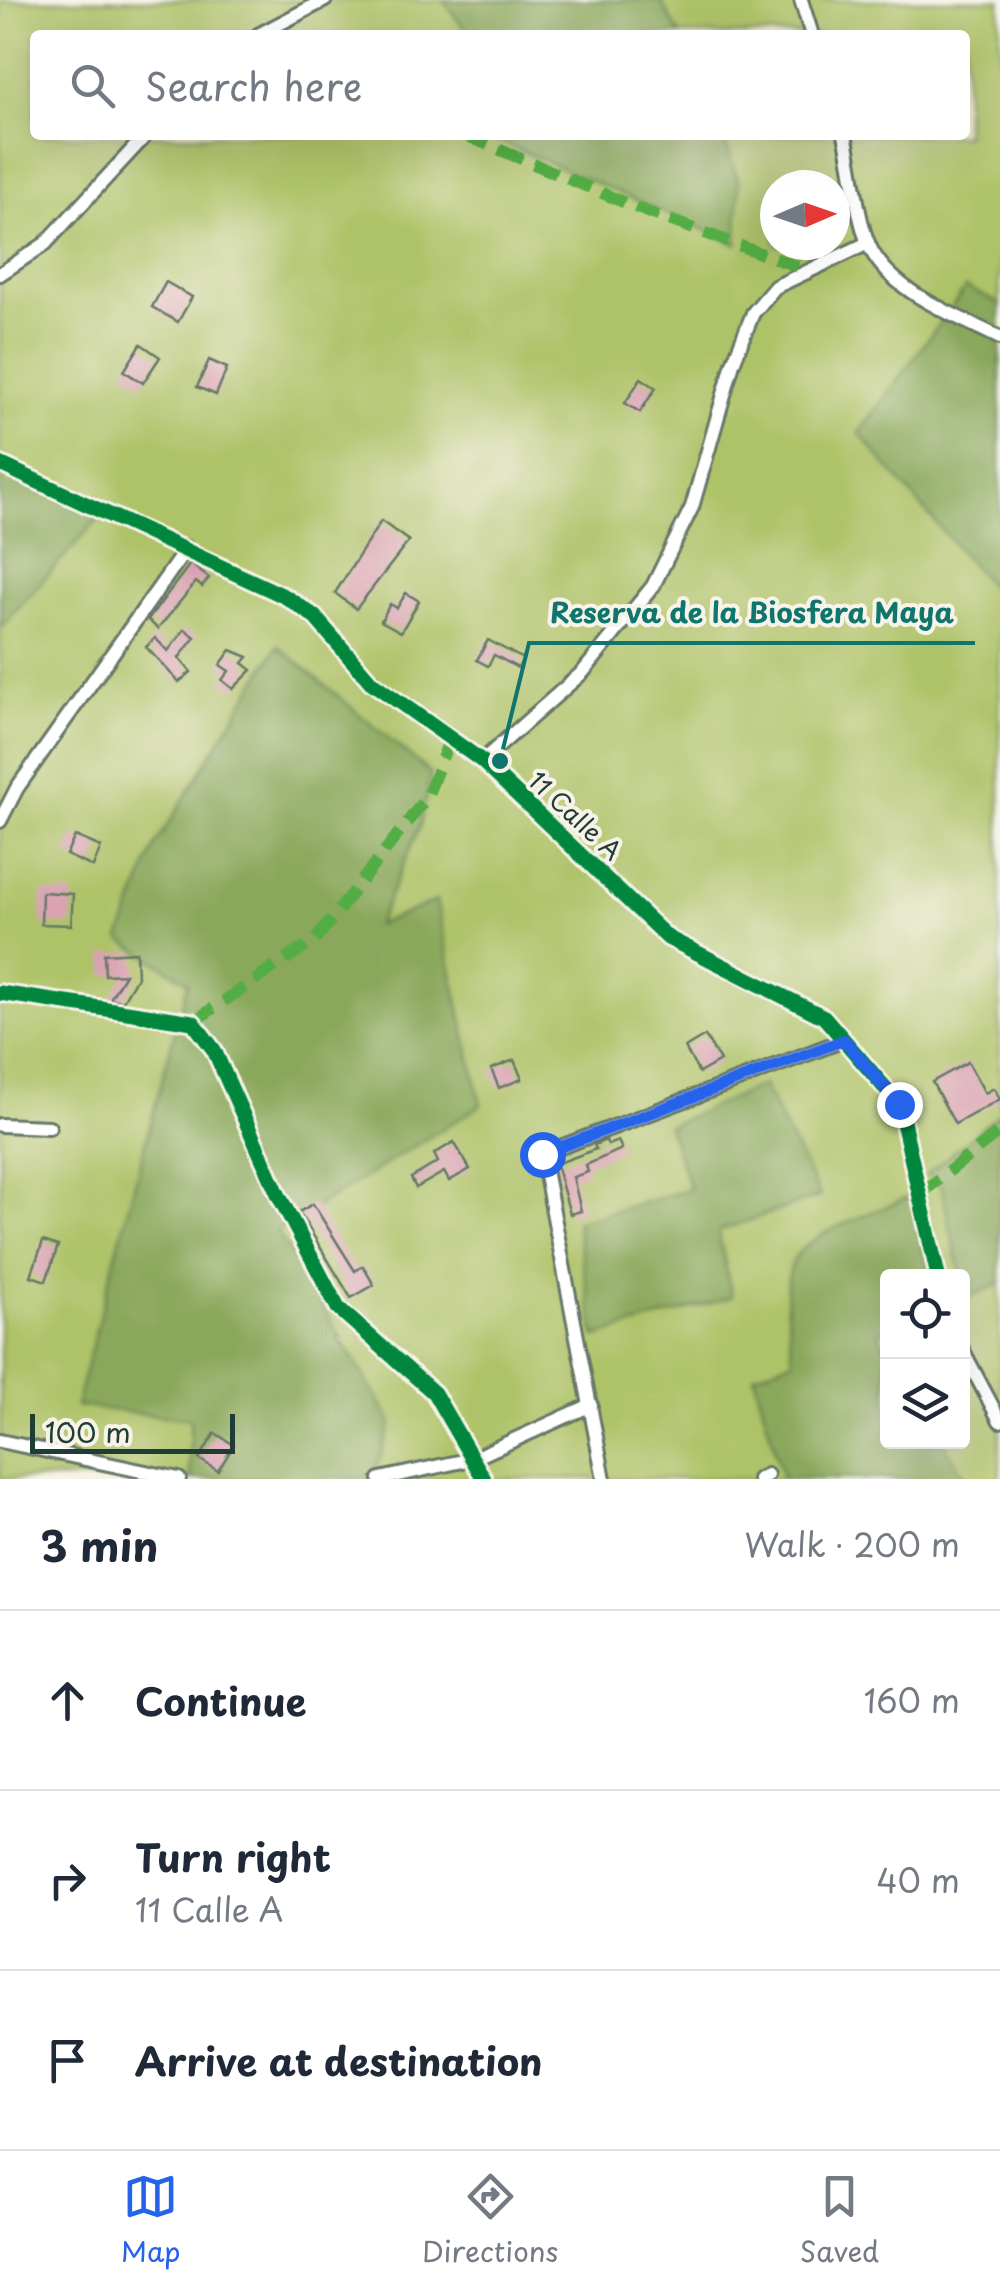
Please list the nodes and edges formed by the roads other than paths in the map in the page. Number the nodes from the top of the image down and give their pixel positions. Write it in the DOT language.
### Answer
graph roads {
  1 [pos="325,0"];
  2 [pos="801,0"];
  3 [pos="268,30"];
  4 [pos="810,30"];
  5 [pos="141,140"];
  6 [pos="845,140"];
  7 [pos="868,244"];
  8 [pos="0,274"];
  9 [pos="1000,338"];
  10 [pos="0,464"];
  11 [pos="187,548"];
  12 [pos="482,761"];
  13 [pos="0,821"];
  14 [pos="0,994"];
  15 [pos="844,1040"];
  16 [pos="0,1125"];
  17 [pos="49,1127"];
  18 [pos="936,1269"];
  19 [pos="967,1359"];
  20 [pos="591,1405"];
  21 [pos="1000,1421"];
  22 [pos="0,1440"];
  23 [pos="472,1460"];
  24 [pos="179,1479"];
  25 [pos="380,1479"];
  26 [pos="484,1479"];
  27 [pos="604,1479"];
  1 -- 3 [label="street"];
  2 -- 4 [label="street"];
  5 -- 8 [label="street"];
  6 -- 7 [label="street"];
  7 -- 9 [label="street"];
  7 -- 12 [label="street"];
  10 -- 11 [label="street, 11 Calle A"];
  11 -- 12 [label="street, 11 Calle A"];
  11 -- 13 [label="street"];
  12 -- 15 [label="street, 11 Calle A"];
  14 -- 23 [label="street"];
  15 -- 18 [label="street, 11 Calle A"];
  15 -- 20 [label="street"];
  16 -- 17 [label="street"];
  19 -- 21 [label="street"];
  20 -- 23 [label="street"];
  20 -- 27 [label="street"];
  22 -- 24 [label="street"];
  23 -- 25 [label="street"];
  23 -- 26 [label="street"];
}
